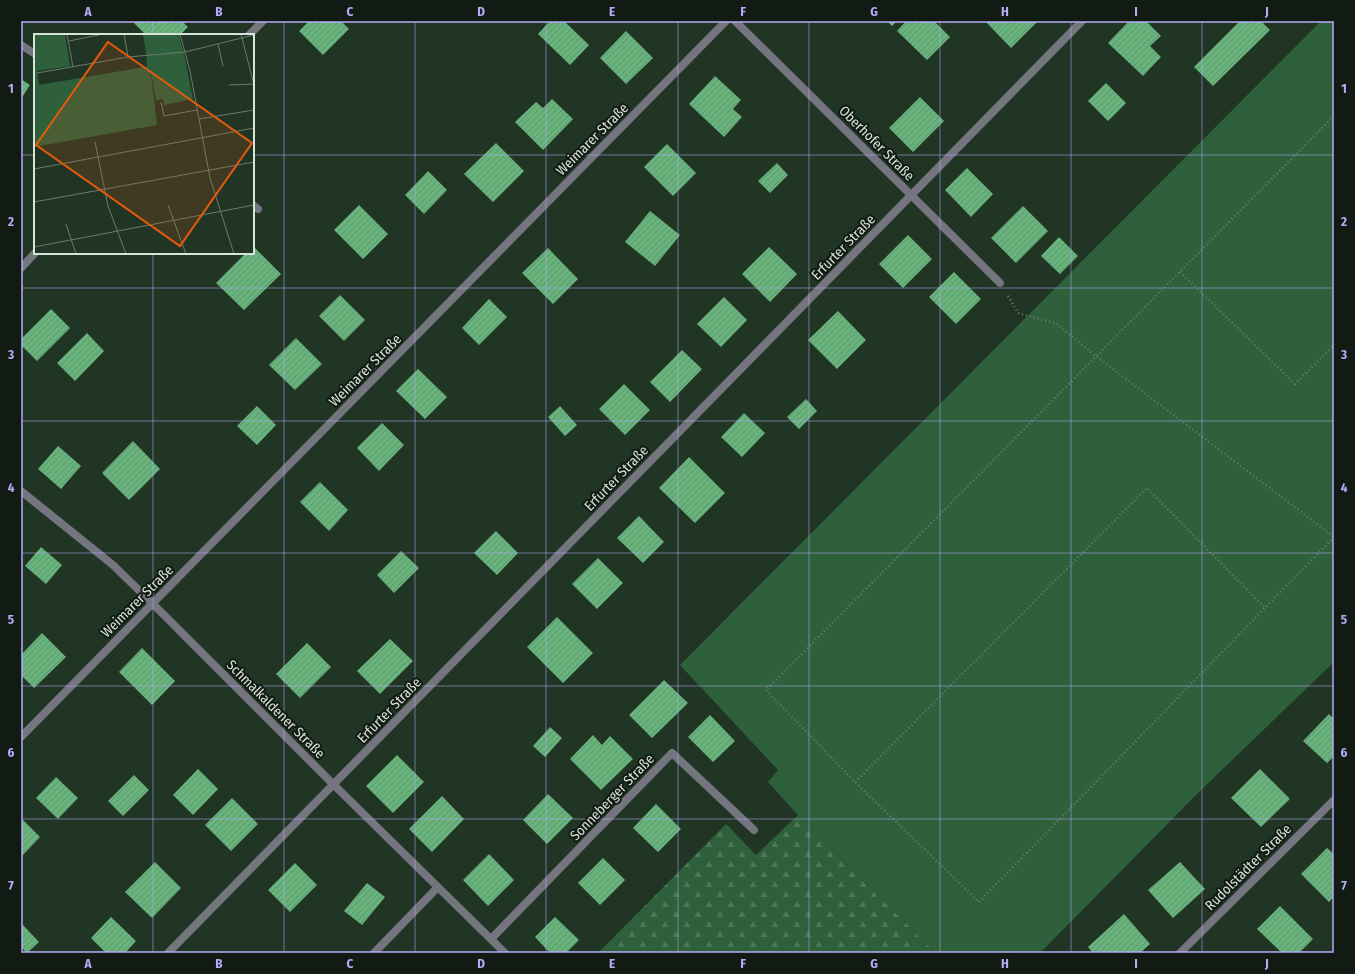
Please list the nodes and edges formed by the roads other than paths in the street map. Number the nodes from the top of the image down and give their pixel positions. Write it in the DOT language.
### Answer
graph roads {
  1 [pos="263,21"];
  2 [pos="726,21"];
  3 [pos="735,21"];
  4 [pos="1082,21"];
  5 [pos="250,34"];
  6 [pos="21,45"];
  7 [pos="34,53"];
  8 [pos="911,195"];
  9 [pos="34,254"];
  10 [pos="21,268"];
  11 [pos="1000,283"];
  12 [pos="21,491"];
  13 [pos="153,604"];
  14 [pos="21,737"];
  15 [pos="334,785"];
  16 [pos="1334,800"];
  17 [pos="754,830"];
  18 [pos="438,887"];
  19 [pos="491,939"];
  20 [pos="168,953"];
  21 [pos="374,953"];
  22 [pos="505,953"];
  23 [pos="1180,953"];
  1 -- 5 [label="street"];
  2 -- 13 [label="street, Weimarer Straße"];
  3 -- 8 [label="street, Oberhofer Straße"];
  4 -- 8 [label="street, Erfurter Straße"];
  6 -- 7 [label="street"];
  8 -- 11 [label="street, Oberhofer Straße"];
  8 -- 15 [label="street, Erfurter Straße"];
  9 -- 10 [label="street"];
  12 -- 13 [label="street, Schmalkaldener Straße"];
  13 -- 14 [label="street, Weimarer Straße"];
  13 -- 15 [label="street, Schmalkaldener Straße"];
  15 -- 18 [label="street, Schmalkaldener Straße"];
  15 -- 20 [label="street, Erfurter Straße"];
  16 -- 23 [label="street, Rudolstädter Straße"];
  17 -- 19 [label="street, Sonneberger Straße"];
  18 -- 19 [label="street, Schmalkaldener Straße"];
  18 -- 21 [label="street"];
  19 -- 22 [label="street, Schmalkaldener Straße"];
}
